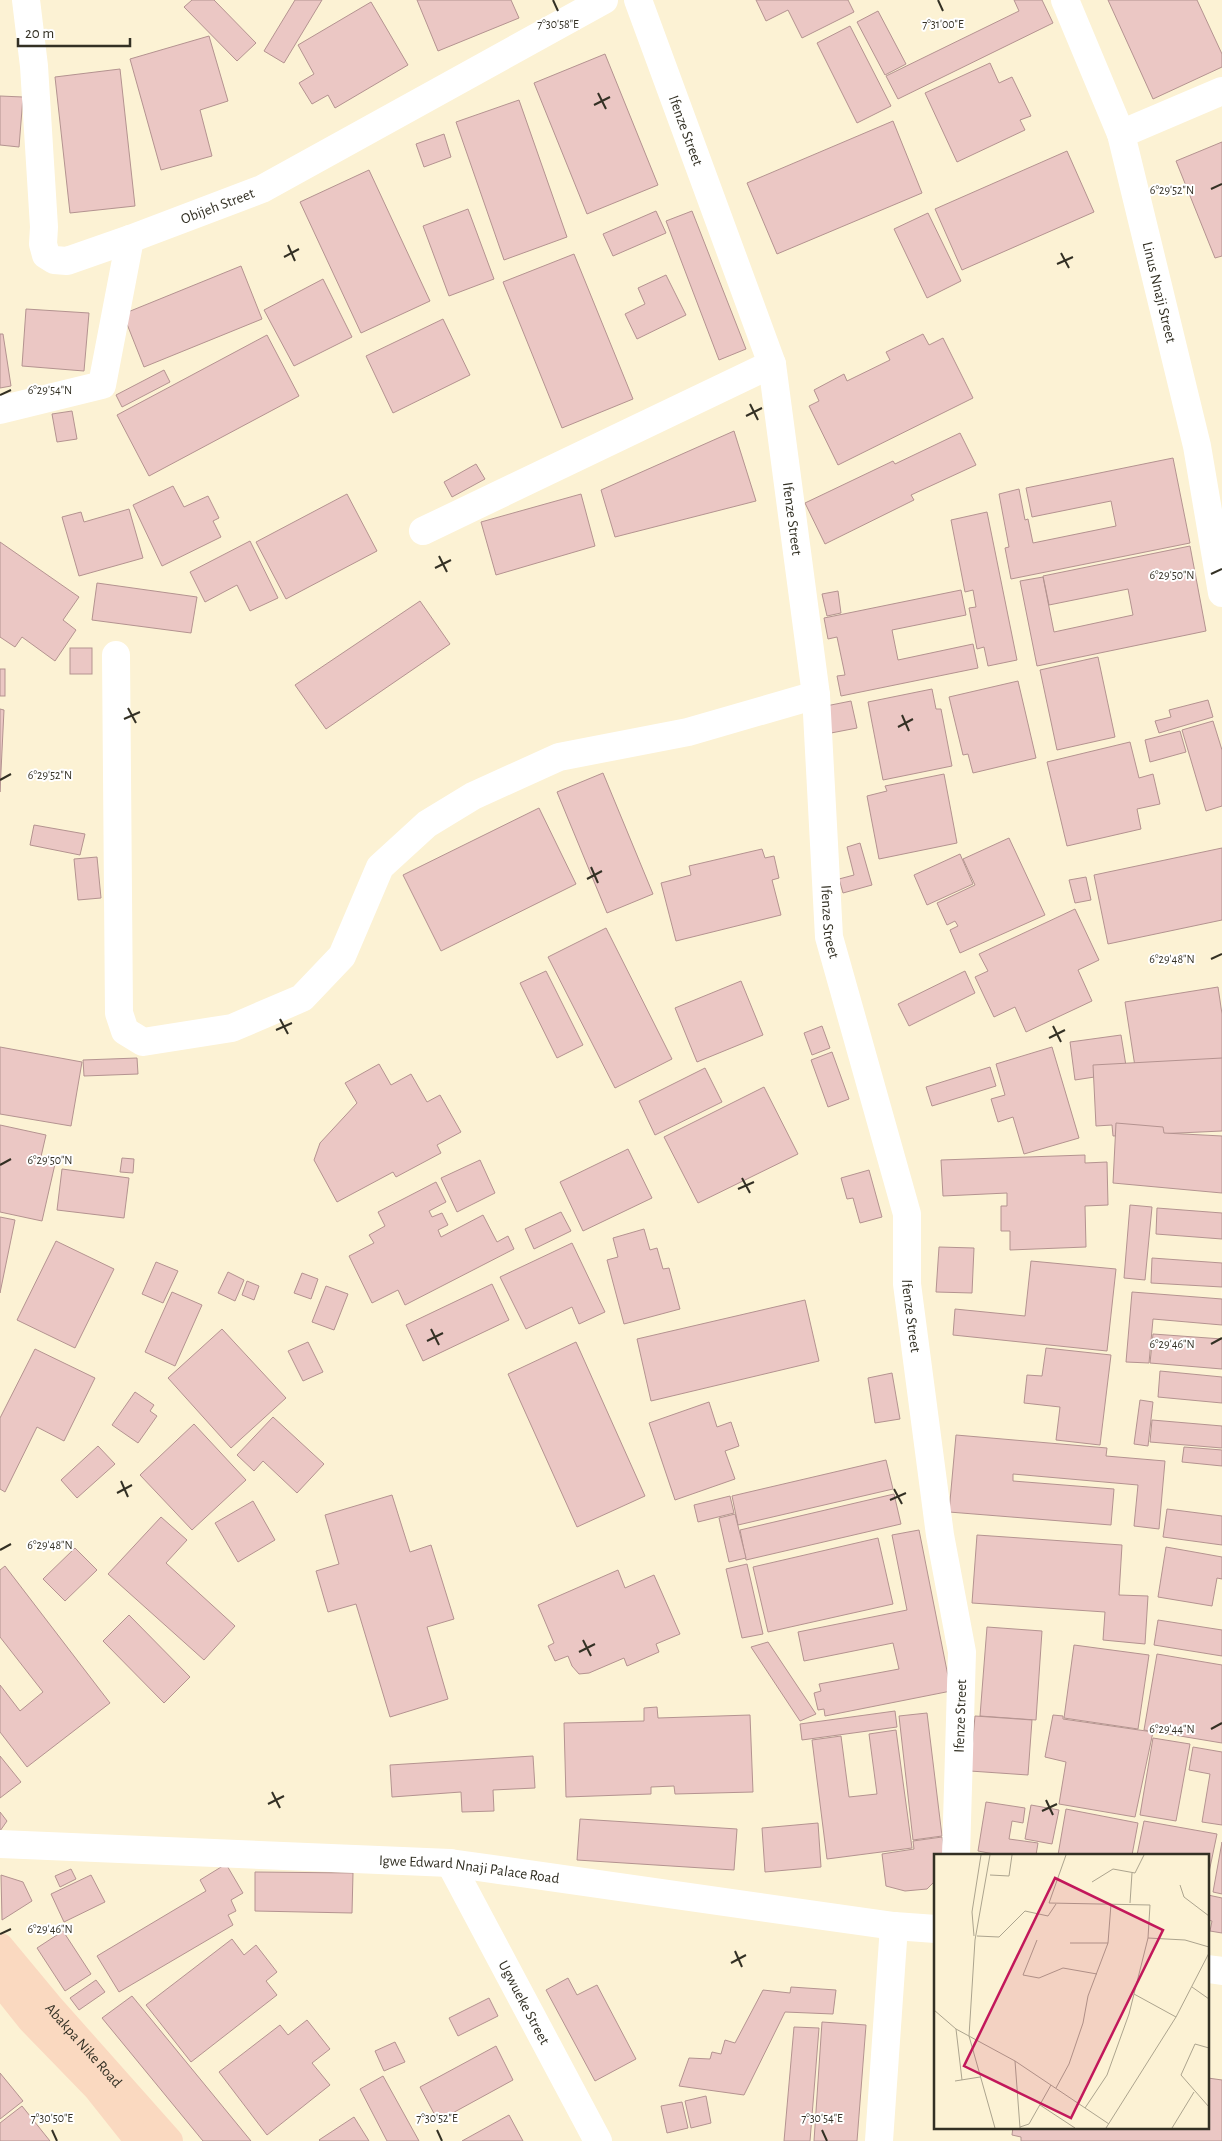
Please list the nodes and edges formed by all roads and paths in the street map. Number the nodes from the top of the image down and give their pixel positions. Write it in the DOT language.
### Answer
graph roads {
  1 [pos="26,0"];
  2 [pos="604,0"];
  3 [pos="638,0"];
  4 [pos="1065,0"];
  5 [pos="1222,91"];
  6 [pos="1121,134"];
  7 [pos="130,239"];
  8 [pos="772,364"];
  9 [pos="0,410"];
  10 [pos="423,531"];
  11 [pos="1222,593"];
  12 [pos="116,654"];
  13 [pos="816,695"];
  14 [pos="0,1844"];
  15 [pos="956,1854"];
  16 [pos="450,1863"];
  17 [pos="894,1926"];
  18 [pos="934,1929"];
  19 [pos="0,1947"];
  20 [pos="0,1981"];
  21 [pos="139,2141"];
  22 [pos="169,2141"];
  23 [pos="598,2141"];
  24 [pos="879,2141"];
  1 -- 7 [label="street, Obijeh Street"];
  2 -- 7 [label="street, Obijeh Street"];
  3 -- 8 [label="street, Ifenze Street"];
  4 -- 6 [label="street, Linus Nnaji Street"];
  5 -- 6 [label="street"];
  6 -- 11 [label="street, Linus Nnaji Street"];
  7 -- 9 [label="street"];
  8 -- 10 [label="street"];
  8 -- 13 [label="street, Ifenze Street"];
  12 -- 13 [label="street"];
  13 -- 15 [label="street, Ifenze Street"];
  14 -- 16 [label="street, Igwe Edward Nnaji Palace Road"];
  16 -- 17 [label="street, Igwe Edward Nnaji Palace Road"];
  16 -- 23 [label="street, Ugwueke Street"];
  17 -- 18 [label="street, Igwe Edward Nnaji Palace Road"];
  17 -- 24 [label="street"];
  19 -- 22 [label="main road, Abakpa Nike Road"];
  20 -- 21 [label="main road, Abakpa Nike Road"];
}
